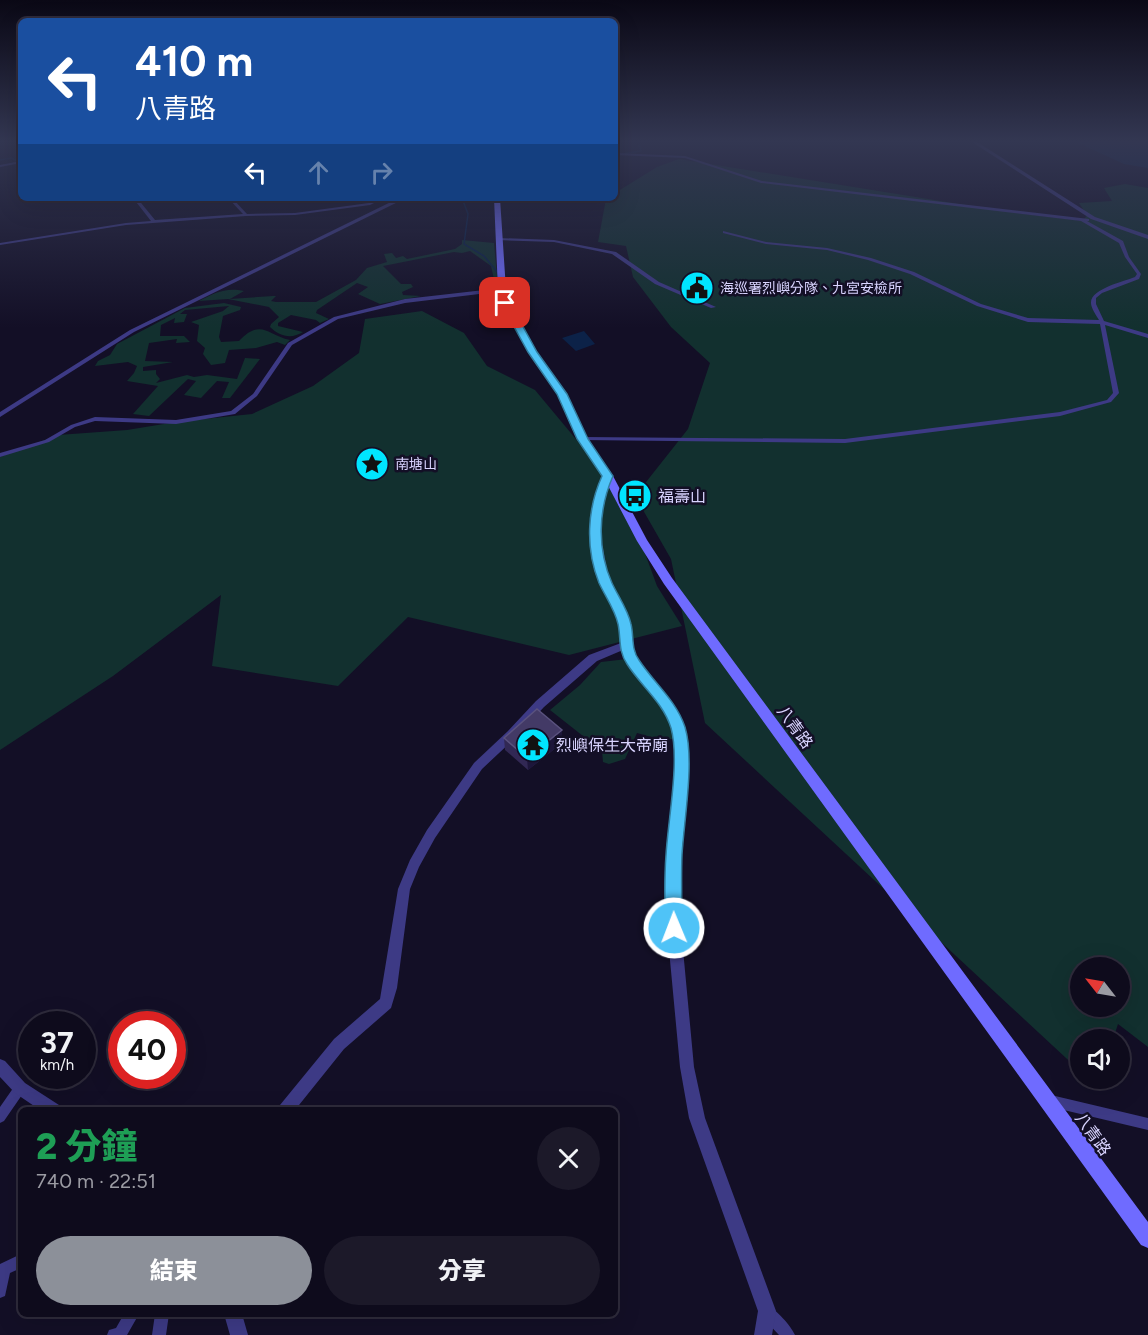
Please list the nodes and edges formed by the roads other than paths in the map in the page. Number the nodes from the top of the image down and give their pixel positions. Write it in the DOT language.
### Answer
graph roads {
  1 [pos="140,204"];
  2 [pos="236,204"];
  3 [pos="368,204"];
  4 [pos="391,204"];
  5 [pos="496,204"];
  6 [pos="945,204"];
  7 [pos="1072,204"];
  8 [pos="246,215"];
  9 [pos="1093,218"];
  10 [pos="1083,221"];
  11 [pos="154,222"];
  12 [pos="725,232"];
  13 [pos="1148,237"];
  14 [pos="499,239"];
  15 [pos="0,244"];
  16 [pos="502,290"];
  17 [pos="713,307"];
  18 [pos="1102,322"];
  19 [pos="1148,336"];
  20 [pos="0,415"];
  21 [pos="583,439"];
  22 [pos="0,454"];
  23 [pos="608,476"];
  24 [pos="626,645"];
  25 [pos="0,1066"];
  26 [pos="18,1086"];
  27 [pos="19,1089"];
  28 [pos="22,1089"];
  29 [pos="1048,1101"];
  30 [pos="49,1107"];
  31 [pos="287,1107"];
  32 [pos="0,1117"];
  33 [pos="1148,1124"];
  34 [pos="1148,1238"];
  35 [pos="18,1262"];
  36 [pos="0,1291"];
  37 [pos="767,1311"];
  38 [pos="130,1317"];
  39 [pos="162,1317"];
  40 [pos="234,1317"];
  41 [pos="114,1335"];
  42 [pos="159,1335"];
  43 [pos="239,1335"];
  44 [pos="764,1335"];
  45 [pos="788,1335"];
  1 -- 11 [label="street"];
  2 -- 8 [label="street"];
  3 -- 8 [label="street"];
  4 -- 20 [label="street"];
  5 -- 14 [label="main road, 八青路"];
  6 -- 10 [label="street"];
  7 -- 9 [label="street"];
  8 -- 11 [label="street"];
  9 -- 10 [label="street"];
  9 -- 13 [label="street"];
  10 -- 18 [label="street"];
  11 -- 15 [label="street"];
  12 -- 18 [label="street"];
  14 -- 16 [label="main road, 八青路"];
  14 -- 17 [label="street"];
  16 -- 21 [label="main road, 八青路"];
  16 -- 22 [label="street"];
  18 -- 19 [label="street"];
  18 -- 21 [label="street"];
  21 -- 23 [label="main road, 八青路"];
  23 -- 24 [label="street"];
  23 -- 29 [label="main road, 八青路"];
  24 -- 31 [label="street"];
  24 -- 37 [label="street"];
  25 -- 26 [label="street"];
  27 -- 32 [label="street"];
  28 -- 30 [label="street"];
  29 -- 33 [label="street"];
  29 -- 34 [label="main road, 八青路"];
  35 -- 36 [label="street"];
  37 -- 44 [label="street"];
  37 -- 45 [label="street"];
  38 -- 41 [label="street"];
  39 -- 42 [label="street"];
  40 -- 43 [label="street"];
}
